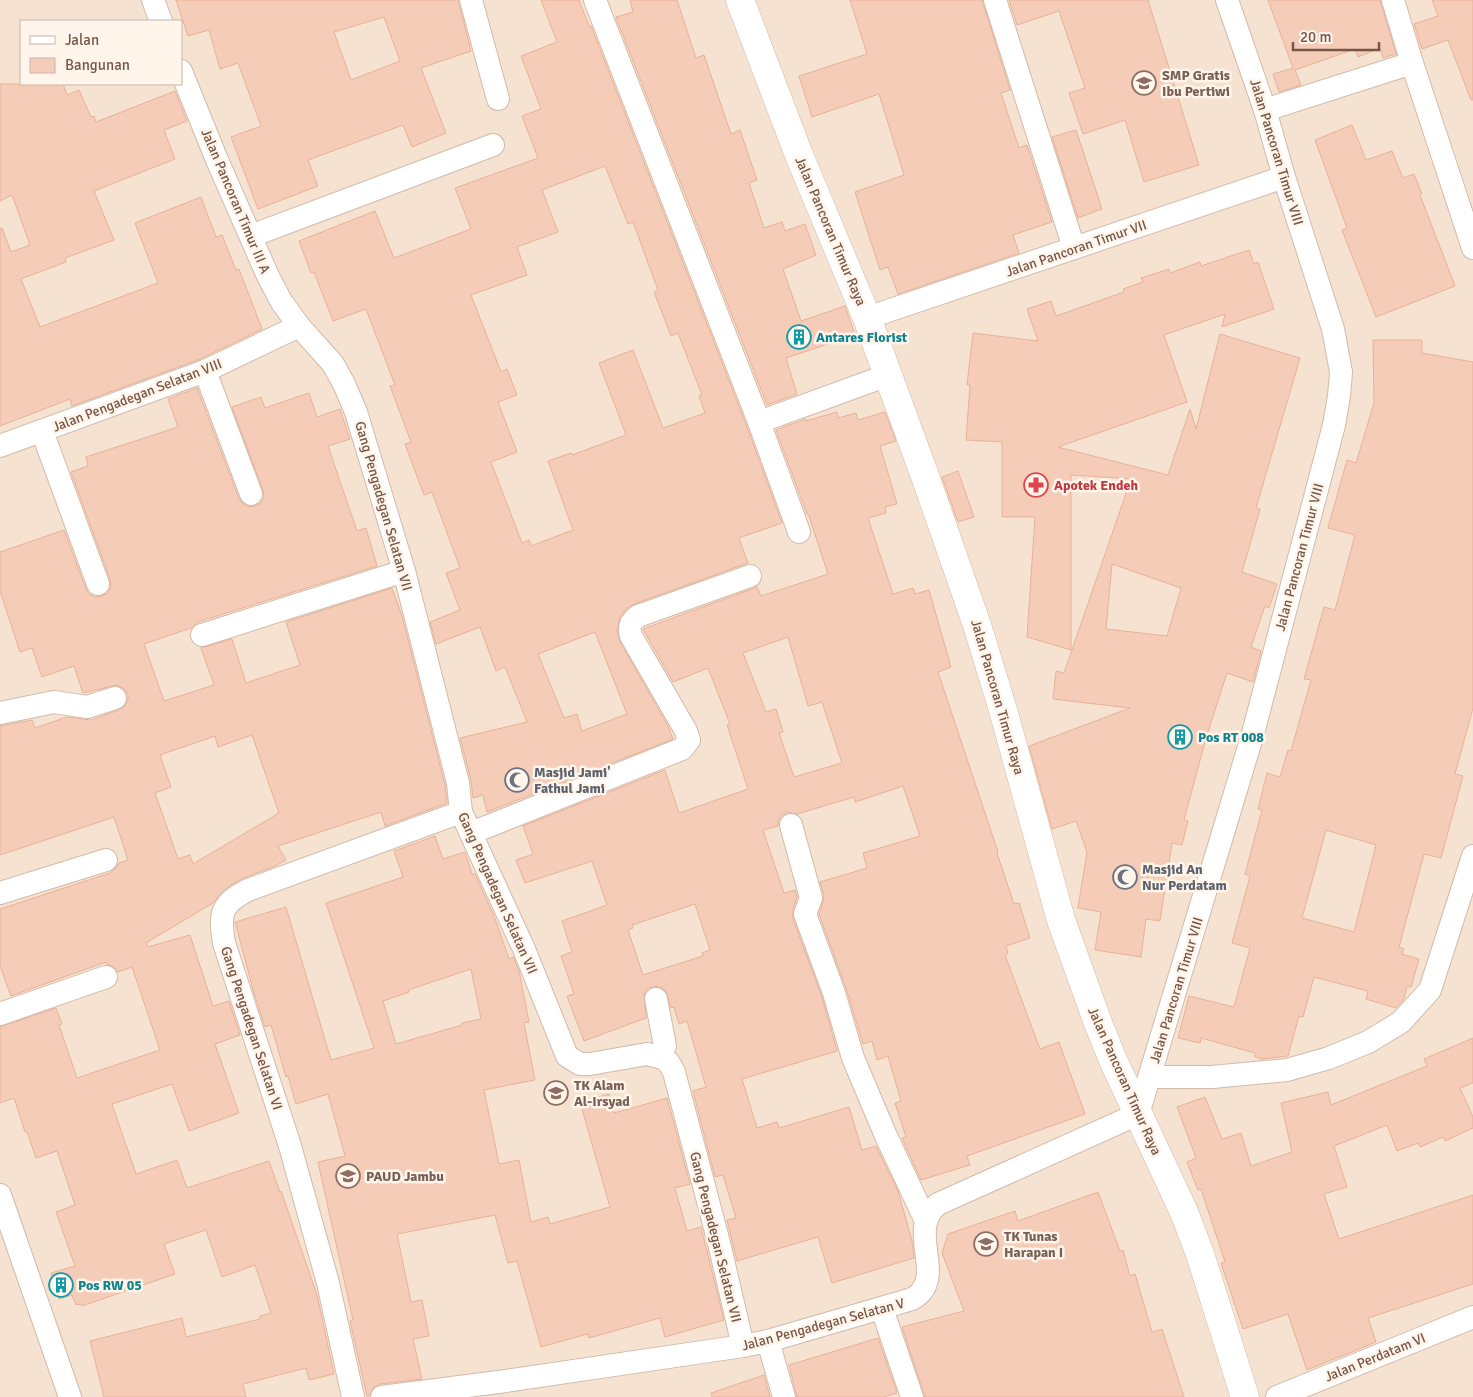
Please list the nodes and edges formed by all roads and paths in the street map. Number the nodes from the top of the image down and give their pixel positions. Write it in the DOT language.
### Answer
graph roads {
  1 [pos="153,0"];
  2 [pos="471,0"];
  3 [pos="595,0"];
  4 [pos="740,0"];
  5 [pos="995,0"];
  6 [pos="1227,0"];
  7 [pos="1393,0"];
  8 [pos="161,20"];
  9 [pos="1412,63"];
  10 [pos="182,73"];
  11 [pos="498,99"];
  12 [pos="1265,110"];
  13 [pos="493,145"];
  14 [pos="1284,177"];
  15 [pos="251,236"];
  16 [pos="1074,248"];
  17 [pos="1473,248"];
  18 [pos="867,318"];
  19 [pos="299,326"];
  20 [pos="205,372"];
  21 [pos="888,375"];
  22 [pos="758,422"];
  23 [pos="42,431"];
  24 [pos="0,446"];
  25 [pos="251,494"];
  26 [pos="799,532"];
  27 [pos="404,572"];
  28 [pos="750,576"];
  29 [pos="98,584"];
  30 [pos="202,635"];
  31 [pos="115,698"];
  32 [pos="0,713"];
  33 [pos="461,812"];
  34 [pos="791,825"];
  35 [pos="471,833"];
  36 [pos="1473,856"];
  37 [pos="106,860"];
  38 [pos="1469,885"];
  39 [pos="0,893"];
  40 [pos="106,977"];
  41 [pos="656,999"];
  42 [pos="0,1014"];
  43 [pos="660,1057"];
  44 [pos="1150,1077"];
  45 [pos="1138,1114"];
  46 [pos="0,1195"];
  47 [pos="926,1221"];
  48 [pos="882,1309"];
  49 [pos="1473,1317"];
  50 [pos="768,1341"];
  51 [pos="743,1346"];
  52 [pos="507,1389"];
  53 [pos="70,1397"];
  54 [pos="353,1397"];
  55 [pos="382,1397"];
  56 [pos="784,1397"];
  57 [pos="912,1397"];
  58 [pos="1245,1397"];
  59 [pos="1277,1397"];
  1 -- 8 [label="street"];
  2 -- 11 [label="street"];
  3 -- 22 [label="street"];
  4 -- 18 [label="street, Jalan Pancoran Timur Raya"];
  5 -- 16 [label="street"];
  6 -- 12 [label="street, Jalan Pancoran Timur VIII"];
  7 -- 9 [label="street"];
  9 -- 12 [label="street"];
  9 -- 17 [label="street"];
  10 -- 15 [label="street, Jalan Pancoran Timur III A"];
  12 -- 14 [label="street, Jalan Pancoran Timur VIII"];
  13 -- 15 [label="street"];
  14 -- 16 [label="street, Jalan Pancoran Timur VII"];
  14 -- 44 [label="street, Jalan Pancoran Timur VIII"];
  15 -- 19 [label="street, Jalan Pancoran Timur III A"];
  16 -- 18 [label="street, Jalan Pancoran Timur VII"];
  18 -- 21 [label="street, Jalan Pancoran Timur Raya"];
  19 -- 20 [label="street, Jalan Pengadegan Selatan VIII"];
  19 -- 27 [label="street, Gang Pengadegan Selatan VII"];
  20 -- 23 [label="street, Jalan Pengadegan Selatan VIII"];
  20 -- 25 [label="street"];
  21 -- 22 [label="street"];
  21 -- 45 [label="street, Jalan Pancoran Timur Raya"];
  22 -- 26 [label="street"];
  23 -- 24 [label="street, Jalan Pengadegan Selatan VIII"];
  23 -- 29 [label="street"];
  27 -- 30 [label="street"];
  27 -- 33 [label="street, Gang Pengadegan Selatan VII"];
  28 -- 35 [label="street"];
  31 -- 32 [label="street"];
  33 -- 35 [label="street, Gang Pengadegan Selatan VII"];
  33 -- 54 [label="street, Gang Pengadegan Selatan VI"];
  34 -- 47 [label="street"];
  35 -- 43 [label="street, Gang Pengadegan Selatan VII"];
  36 -- 38 [label="street"];
  37 -- 39 [label="street"];
  38 -- 44 [label="street"];
  40 -- 42 [label="street"];
  41 -- 43 [label="street"];
  43 -- 51 [label="street, Gang Pengadegan Selatan VII"];
  44 -- 45 [label="street, Jalan Pancoran Timur VIII"];
  45 -- 47 [label="street"];
  45 -- 58 [label="street, Jalan Pancoran Timur Raya"];
  46 -- 53 [label="street"];
  47 -- 48 [label="street, Jalan Pengadegan Selatan V"];
  48 -- 50 [label="street, Jalan Pengadegan Selatan V"];
  48 -- 57 [label="street"];
  49 -- 59 [label="street, Jalan Perdatam VI"];
  50 -- 51 [label="street, Jalan Pengadegan Selatan V"];
  50 -- 56 [label="street"];
  51 -- 52 [label="street, Jalan Pengadegan Selatan V"];
  52 -- 55 [label="street, Jalan Pengadegan Selatan V"];
}
